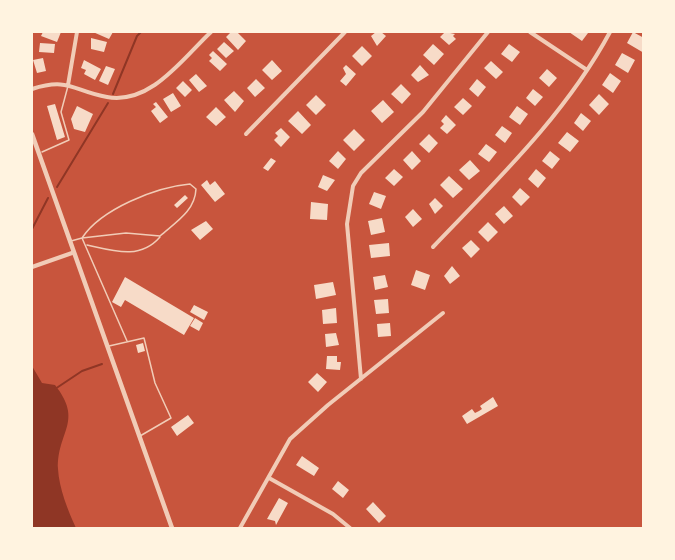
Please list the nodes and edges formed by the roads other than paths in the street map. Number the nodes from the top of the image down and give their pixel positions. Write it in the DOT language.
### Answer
graph roads {
  1 [pos="77,32"];
  2 [pos="212,32"];
  3 [pos="345,32"];
  4 [pos="488,32"];
  5 [pos="530,32"];
  6 [pos="610,32"];
  7 [pos="587,70"];
  8 [pos="68,85"];
  9 [pos="32,89"];
  10 [pos="32,134"];
  11 [pos="246,134"];
  12 [pos="38,154"];
  13 [pos="160,236"];
  14 [pos="82,238"];
  15 [pos="69,242"];
  16 [pos="85,245"];
  17 [pos="433,247"];
  18 [pos="72,253"];
  19 [pos="32,267"];
  20 [pos="443,313"];
  21 [pos="127,342"];
  22 [pos="106,346"];
  23 [pos="361,379"];
  24 [pos="139,437"];
  25 [pos="269,478"];
  26 [pos="172,528"];
  27 [pos="240,528"];
  28 [pos="351,528"];
  1 -- 8 [label="street"];
  2 -- 8 [label="street"];
  3 -- 11 [label="street"];
  4 -- 23 [label="street"];
  5 -- 7 [label="street"];
  6 -- 7 [label="street"];
  7 -- 17 [label="street"];
  8 -- 9 [label="street"];
  8 -- 12 [label="lane"];
  10 -- 12 [label="street"];
  12 -- 15 [label="street"];
  13 -- 14 [label="lane"];
  13 -- 14 [label="lane"];
  13 -- 16 [label="lane"];
  14 -- 15 [label="lane"];
  14 -- 16 [label="lane"];
  15 -- 18 [label="street"];
  16 -- 21 [label="lane"];
  18 -- 19 [label="street"];
  18 -- 22 [label="street"];
  20 -- 23 [label="street"];
  21 -- 22 [label="lane"];
  21 -- 24 [label="lane"];
  22 -- 24 [label="street"];
  23 -- 25 [label="street"];
  24 -- 26 [label="street"];
  25 -- 27 [label="street"];
  25 -- 28 [label="street"];
}
